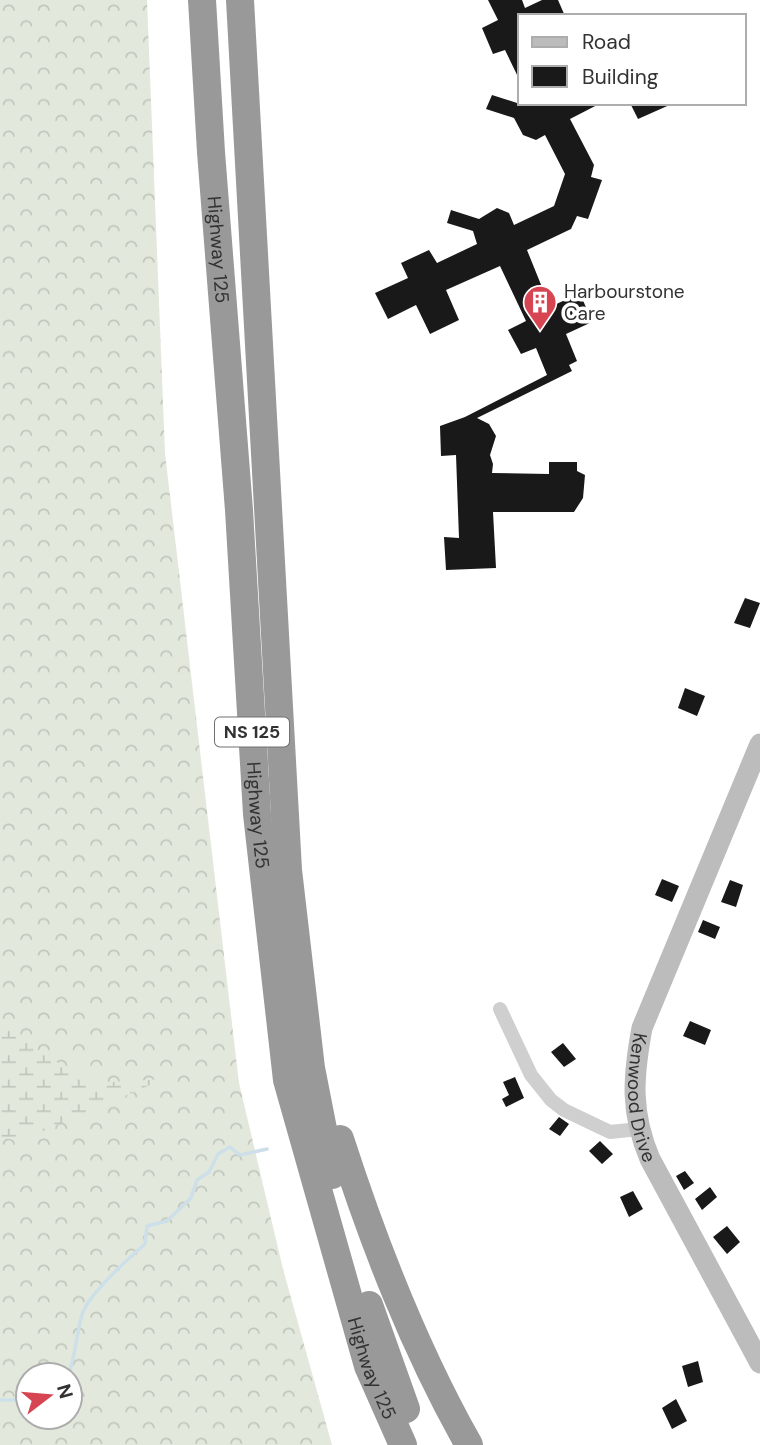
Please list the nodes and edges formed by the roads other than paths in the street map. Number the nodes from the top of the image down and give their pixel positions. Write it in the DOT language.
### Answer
graph roads {
  1 [pos="202,0"];
  2 [pos="240,0"];
  3 [pos="760,744"];
  4 [pos="293,928"];
  5 [pos="500,1009"];
  6 [pos="639,1129"];
  7 [pos="760,1363"];
  8 [pos="368,1366"];
  9 [pos="387,1445"];
  10 [pos="403,1445"];
  11 [pos="421,1445"];
  12 [pos="469,1445"];
  1 -- 8 [label="highway, Highway 125 / NS 125"];
  2 -- 4 [label="highway, Highway 125 / NS 125"];
  3 -- 6 [label="street, Kenwood Drive"];
  4 -- 11 [label="highway, Highway 125 / NS 125"];
  4 -- 12 [label="highway"];
  5 -- 6 [label="street"];
  6 -- 7 [label="street, Kenwood Drive"];
  8 -- 9 [label="highway"];
  8 -- 10 [label="highway, Highway 125 / NS 125"];
}
